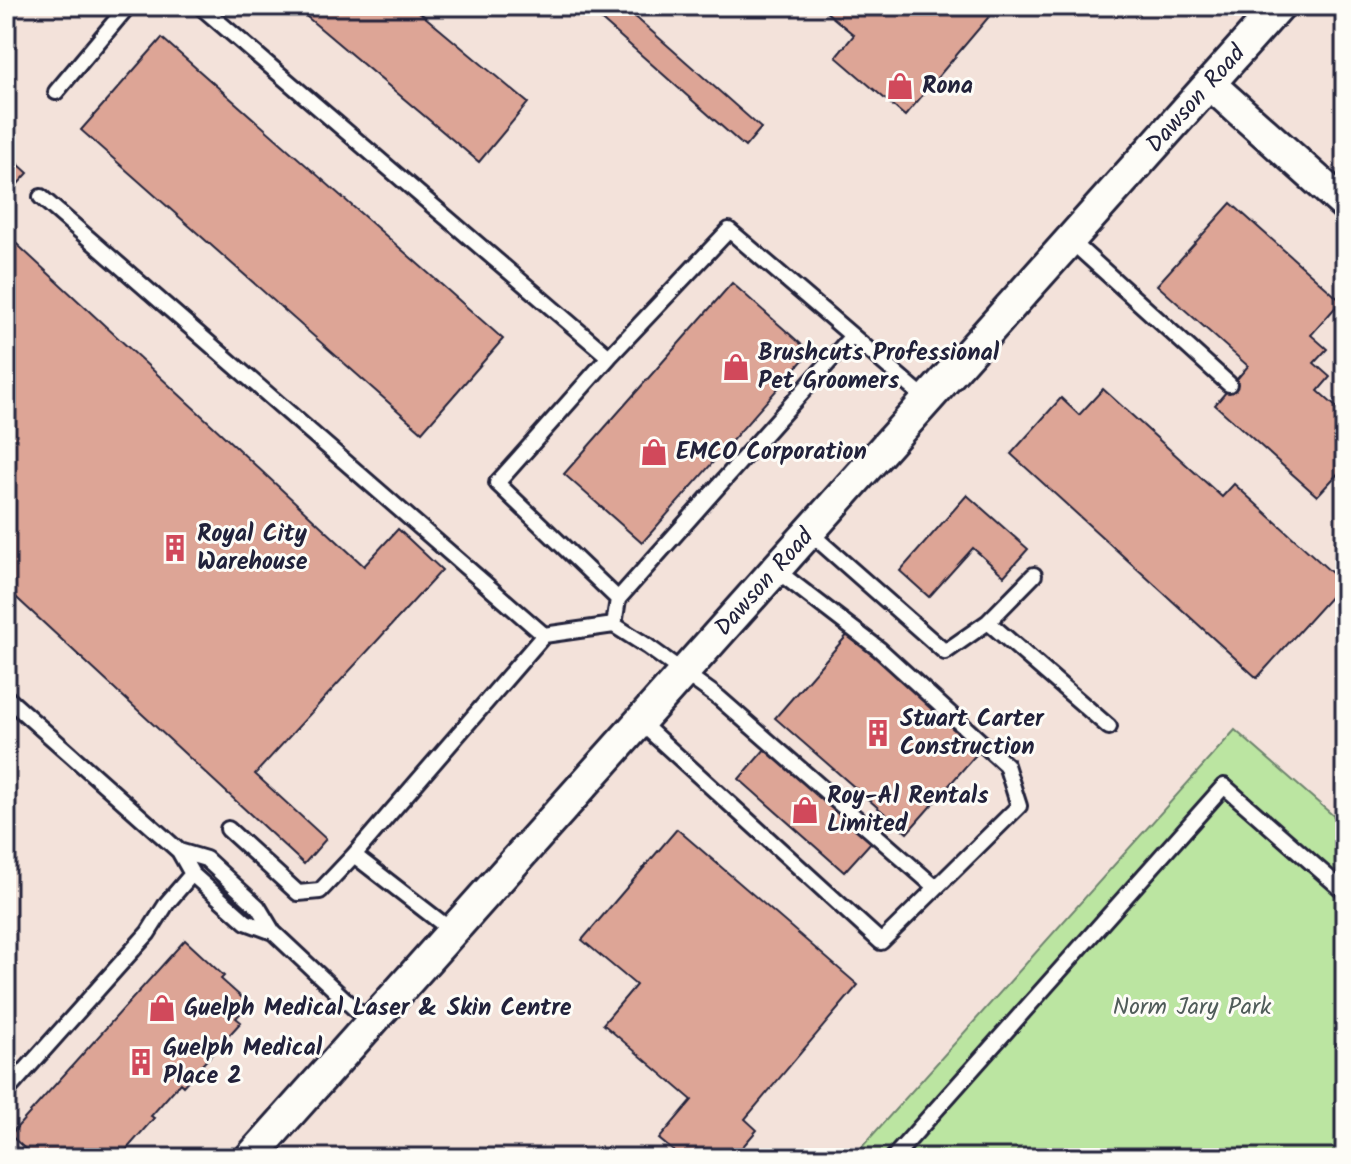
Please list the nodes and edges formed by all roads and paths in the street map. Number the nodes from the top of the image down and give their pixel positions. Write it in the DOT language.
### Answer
graph roads {
  1 [pos="128,6"];
  2 [pos="200,6"];
  3 [pos="1279,6"];
  4 [pos="1210,84"];
  5 [pos="56,92"];
  6 [pos="41,197"];
  7 [pos="1345,205"];
  8 [pos="1070,240"];
  9 [pos="852,336"];
  10 [pos="609,357"];
  11 [pos="1229,384"];
  12 [pos="927,400"];
  13 [pos="809,532"];
  14 [pos="776,570"];
  15 [pos="1034,575"];
  16 [pos="618,599"];
  17 [pos="988,622"];
  18 [pos="614,625"];
  19 [pos="544,635"];
  20 [pos="684,672"];
  21 [pos="6,697"];
  22 [pos="639,721"];
  23 [pos="1109,727"];
  24 [pos="228,829"];
  25 [pos="179,851"];
  26 [pos="354,855"];
  27 [pos="192,874"];
  28 [pos="935,887"];
  29 [pos="1345,892"];
  30 [pos="452,931"];
  31 [pos="273,932"];
  32 [pos="370,1023"];
  33 [pos="6,1092"];
  34 [pos="250,1158"];
  35 [pos="893,1158"];
  1 -- 5 [label="lane"];
  2 -- 10 [label="lane"];
  3 -- 4 [label="street, Dawson Road"];
  4 -- 7 [label="street"];
  4 -- 8 [label="street, Dawson Road"];
  6 -- 19 [label="lane"];
  8 -- 11 [label="lane"];
  8 -- 12 [label="street, Dawson Road"];
  9 -- 10 [label="lane"];
  9 -- 12 [label="lane"];
  9 -- 16 [label="lane"];
  10 -- 16 [label="lane"];
  12 -- 13 [label="street, Dawson Road"];
  13 -- 14 [label="street, Dawson Road"];
  13 -- 17 [label="lane"];
  14 -- 20 [label="street, Dawson Road"];
  14 -- 28 [label="lane"];
  15 -- 17 [label="lane"];
  16 -- 18 [label="lane"];
  17 -- 23 [label="lane"];
  18 -- 19 [label="lane"];
  18 -- 20 [label="lane"];
  19 -- 26 [label="lane"];
  20 -- 22 [label="street, Dawson Road"];
  20 -- 28 [label="lane"];
  21 -- 25 [label="lane"];
  22 -- 28 [label="lane"];
  22 -- 30 [label="street, Dawson Road"];
  24 -- 26 [label="lane"];
  25 -- 27 [label="lane"];
  25 -- 31 [label="lane"];
  26 -- 30 [label="lane"];
  27 -- 31 [label="lane"];
  27 -- 33 [label="lane"];
  29 -- 35 [label="lane"];
  30 -- 32 [label="street, Dawson Road"];
  31 -- 32 [label="lane"];
  32 -- 34 [label="street, Dawson Road"];
}
